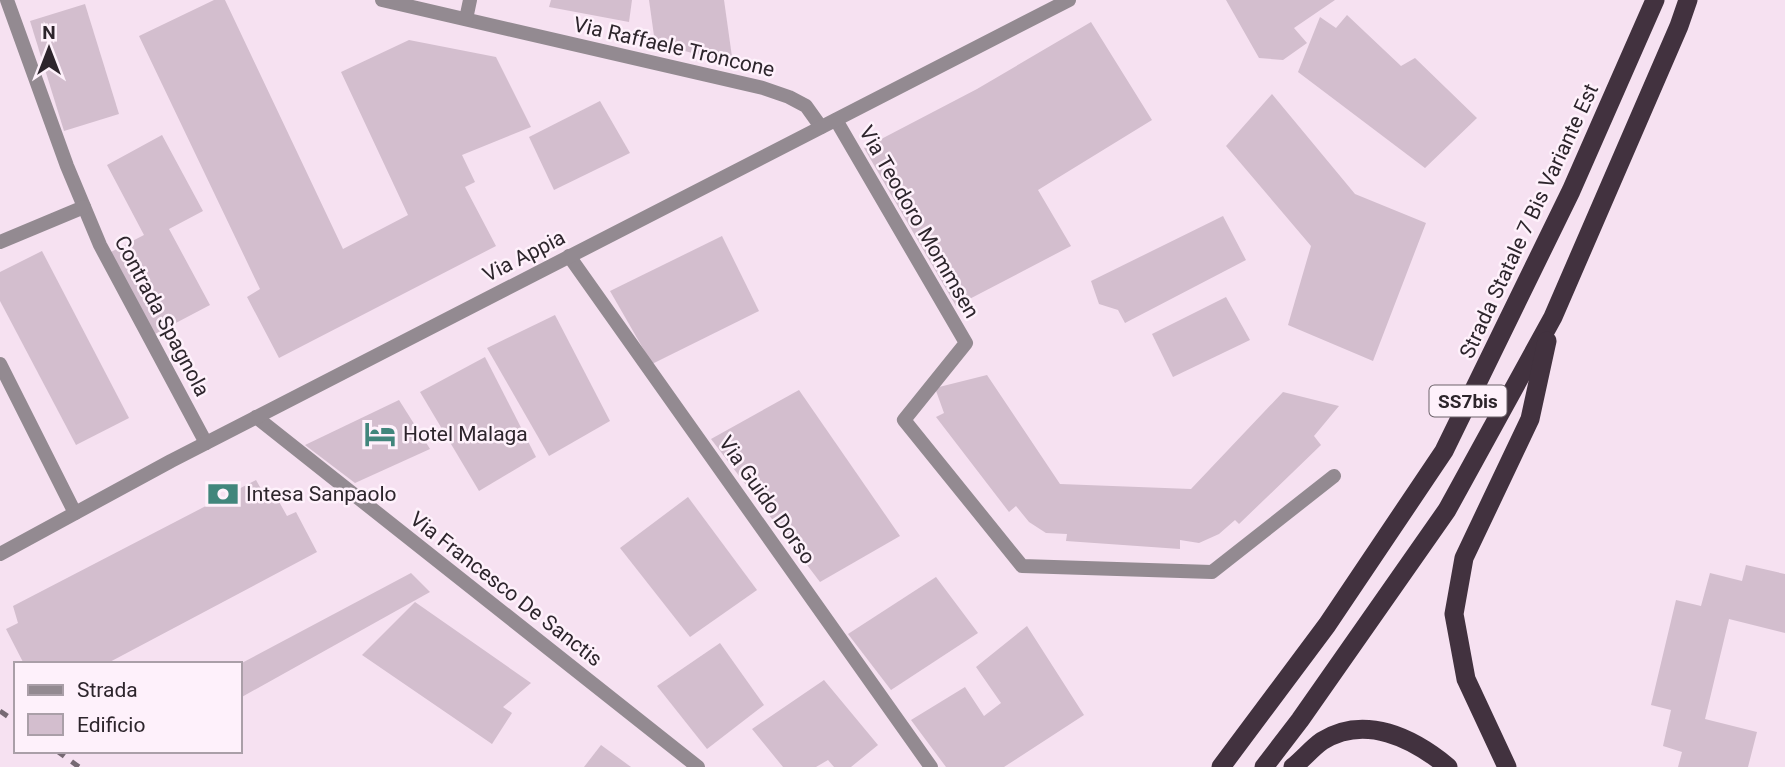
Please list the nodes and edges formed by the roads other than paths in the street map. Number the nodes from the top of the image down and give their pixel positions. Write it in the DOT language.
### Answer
graph roads {
  1 [pos="7,0"];
  2 [pos="382,0"];
  3 [pos="470,0"];
  4 [pos="1069,0"];
  5 [pos="1655,0"];
  6 [pos="1688,0"];
  7 [pos="466,19"];
  8 [pos="836,120"];
  9 [pos="821,127"];
  10 [pos="84,207"];
  11 [pos="0,242"];
  12 [pos="569,256"];
  13 [pos="1553,317"];
  14 [pos="0,364"];
  15 [pos="256,417"];
  16 [pos="206,443"];
  17 [pos="1334,476"];
  18 [pos="75,513"];
  19 [pos="0,554"];
  20 [pos="1447,766"];
  21 [pos="698,767"];
  22 [pos="931,767"];
  23 [pos="1221,767"];
  24 [pos="1264,767"];
  25 [pos="1293,767"];
  26 [pos="1507,767"];
  1 -- 10 [label="street, Contrada Spagnola"];
  2 -- 7 [label="street, Via Raffaele Troncone"];
  3 -- 7 [label="street"];
  4 -- 8 [label="street, Via Appia"];
  5 -- 23 [label="highway, Strada Statale 7 Bis Variante Est / SS7bis"];
  6 -- 13 [label="highway, SS7bis"];
  7 -- 9 [label="street, Via Raffaele Troncone"];
  8 -- 9 [label="street, Via Appia"];
  8 -- 17 [label="street, Via Teodoro Mommsen"];
  9 -- 12 [label="street, Via Appia"];
  10 -- 11 [label="street"];
  10 -- 16 [label="street, Contrada Spagnola"];
  12 -- 15 [label="street, Via Appia"];
  12 -- 22 [label="street, Via Guido Dorso"];
  13 -- 24 [label="highway, SS7bis"];
  13 -- 26 [label="highway"];
  14 -- 18 [label="street"];
  15 -- 16 [label="street, Via Appia"];
  15 -- 21 [label="street, Via Francesco De Sanctis"];
  16 -- 18 [label="street, Via Appia"];
  18 -- 19 [label="street, Via Appia"];
  20 -- 25 [label="highway"];
}
